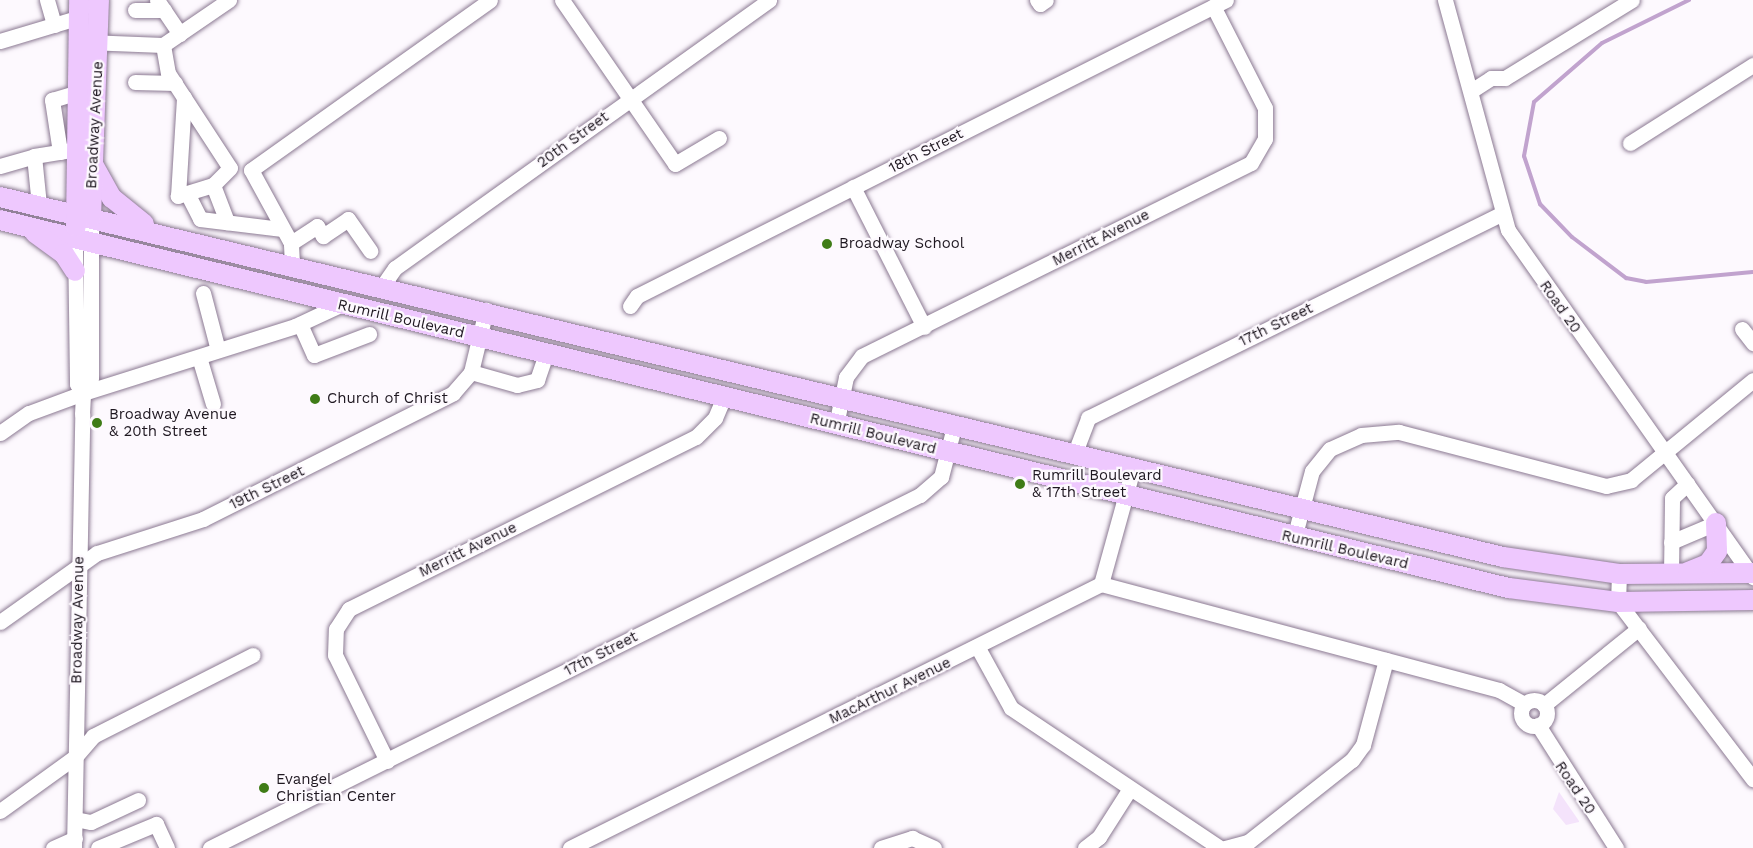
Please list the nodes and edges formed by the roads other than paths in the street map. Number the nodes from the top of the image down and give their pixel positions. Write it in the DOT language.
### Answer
graph roads {
  1 [pos="48,0"];
  2 [pos="99,0"];
  3 [pos="230,0"];
  4 [pos="490,0"];
  5 [pos="562,0"];
  6 [pos="769,0"];
  7 [pos="1445,0"];
  8 [pos="1632,0"];
  9 [pos="1219,3"];
  10 [pos="161,5"];
  11 [pos="80,9"];
  12 [pos="135,10"];
  13 [pos="54,25"];
  14 [pos="180,34"];
  15 [pos="0,41"];
  16 [pos="90,42"];
  17 [pos="163,45"];
  18 [pos="1753,65"];
  19 [pos="135,82"];
  20 [pos="175,83"];
  21 [pos="1471,91"];
  22 [pos="79,92"];
  23 [pos="184,97"];
  24 [pos="631,98"];
  25 [pos="719,138"];
  26 [pos="1630,143"];
  27 [pos="69,151"];
  28 [pos="34,156"];
  29 [pos="93,164"];
  30 [pos="0,166"];
  31 [pos="213,185"];
  32 [pos="853,188"];
  33 [pos="187,194"];
  34 [pos="0,196"];
  35 [pos="39,205"];
  36 [pos="1501,214"];
  37 [pos="84,215"];
  38 [pos="0,220"];
  39 [pos="227,222"];
  40 [pos="23,225"];
  41 [pos="282,229"];
  42 [pos="157,232"];
  43 [pos="83,240"];
  44 [pos="291,243"];
  45 [pos="370,251"];
  46 [pos="292,264"];
  47 [pos="75,271"];
  48 [pos="383,285"];
  49 [pos="203,293"];
  50 [pos="314,298"];
  51 [pos="340,305"];
  52 [pos="630,306"];
  53 [pos="486,310"];
  54 [pos="300,324"];
  55 [pos="924,327"];
  56 [pos="1742,329"];
  57 [pos="369,333"];
  58 [pos="480,337"];
  59 [pos="1753,343"];
  60 [pos="218,350"];
  61 [pos="546,354"];
  62 [pos="199,357"];
  63 [pos="471,372"];
  64 [pos="1753,380"];
  65 [pos="83,393"];
  66 [pos="842,398"];
  67 [pos="723,399"];
  68 [pos="213,404"];
  69 [pos="836,425"];
  70 [pos="954,427"];
  71 [pos="0,433"];
  72 [pos="949,453"];
  73 [pos="1074,455"];
  74 [pos="1665,455"];
  75 [pos="1133,469"];
  76 [pos="1687,484"];
  77 [pos="1127,496"];
  78 [pos="1302,511"];
  79 [pos="1716,523"];
  80 [pos="1294,538"];
  81 [pos="1671,542"];
  82 [pos="79,568"];
  83 [pos="1677,573"];
  84 [pos="1619,574"];
  85 [pos="1752,574"];
  86 [pos="1101,584"];
  87 [pos="1753,600"];
  88 [pos="1618,602"];
  89 [pos="0,622"];
  90 [pos="1639,628"];
  91 [pos="978,648"];
  92 [pos="253,655"];
  93 [pos="1386,660"];
  94 [pos="1524,704"];
  95 [pos="1544,705"];
  96 [pos="1538,725"];
  97 [pos="75,757"];
  98 [pos="387,761"];
  99 [pos="1753,779"];
  100 [pos="1129,790"];
  101 [pos="138,800"];
  102 [pos="0,811"];
  103 [pos="75,819"];
  104 [pos="74,843"];
  105 [pos="53,848"];
  106 [pos="98,848"];
  107 [pos="167,848"];
  108 [pos="210,848"];
  109 [pos="570,848"];
  110 [pos="881,848"];
  111 [pos="934,848"];
  112 [pos="1085,848"];
  113 [pos="1223,848"];
  114 [pos="1616,848"];
  1 -- 13 [label="street"];
  2 -- 16 [label="main road, Broadway Avenue"];
  3 -- 14 [label="street"];
  4 -- 41 [label="street"];
  5 -- 24 [label="street"];
  6 -- 24 [label="street, 20th Street"];
  7 -- 21 [label="street, Road 20"];
  8 -- 21 [label="street"];
  9 -- 32 [label="street, 18th Street"];
  9 -- 55 [label="street, Merritt Avenue"];
  10 -- 12 [label="street"];
  10 -- 14 [label="street"];
  11 -- 13 [label="street"];
  11 -- 16 [label="main road, Broadway Avenue"];
  13 -- 15 [label="street"];
  14 -- 17 [label="street"];
  16 -- 17 [label="street"];
  16 -- 22 [label="main road, Broadway Avenue"];
  16 -- 29 [label="main road, Broadway Avenue"];
  17 -- 20 [label="street"];
  18 -- 26 [label="street"];
  19 -- 20 [label="street"];
  20 -- 23 [label="street"];
  21 -- 36 [label="street, Road 20"];
  22 -- 27 [label="main road, Broadway Avenue"];
  22 -- 27 [label="street"];
  23 -- 31 [label="street"];
  23 -- 33 [label="street"];
  24 -- 25 [label="street"];
  24 -- 48 [label="street, 20th Street"];
  27 -- 28 [label="street"];
  27 -- 37 [label="main road, Broadway Avenue"];
  28 -- 30 [label="street"];
  28 -- 35 [label="street"];
  29 -- 37 [label="main road, Broadway Avenue"];
  29 -- 42 [label="main road"];
  31 -- 33 [label="street"];
  31 -- 39 [label="street"];
  32 -- 52 [label="street, 18th Street"];
  32 -- 55 [label="street"];
  33 -- 39 [label="street"];
  34 -- 35 [label="main road, Rumrill Boulevard"];
  35 -- 37 [label="main road, Rumrill Boulevard"];
  36 -- 73 [label="street, 17th Street"];
  36 -- 74 [label="street, Road 20"];
  37 -- 42 [label="main road, Rumrill Boulevard"];
  37 -- 43 [label="main road, Broadway Avenue"];
  38 -- 40 [label="main road, Rumrill Boulevard"];
  39 -- 41 [label="street"];
  40 -- 43 [label="main road, Rumrill Boulevard"];
  40 -- 47 [label="main road"];
  41 -- 44 [label="street"];
  42 -- 46 [label="main road, Rumrill Boulevard"];
  43 -- 47 [label="street, Broadway Avenue"];
  43 -- 50 [label="main road, Rumrill Boulevard"];
  43 -- 65 [label="street, Broadway Avenue"];
  44 -- 45 [label="street"];
  44 -- 46 [label="street"];
  46 -- 48 [label="main road, Rumrill Boulevard"];
  47 -- 65 [label="street, Broadway Avenue"];
  48 -- 50 [label="main road"];
  48 -- 53 [label="main road, Rumrill Boulevard"];
  49 -- 60 [label="street"];
  50 -- 51 [label="main road, Rumrill Boulevard"];
  51 -- 54 [label="street"];
  51 -- 58 [label="main road, Rumrill Boulevard"];
  53 -- 58 [label="street, 19th Street"];
  53 -- 66 [label="main road, Rumrill Boulevard"];
  54 -- 57 [label="street"];
  54 -- 60 [label="street"];
  55 -- 66 [label="street, Merritt Avenue"];
  56 -- 59 [label="street"];
  58 -- 61 [label="main road, Rumrill Boulevard"];
  58 -- 63 [label="street, 19th Street"];
  60 -- 62 [label="street"];
  61 -- 63 [label="street"];
  61 -- 67 [label="main road, Rumrill Boulevard"];
  62 -- 65 [label="street"];
  62 -- 68 [label="street"];
  63 -- 82 [label="street, 19th Street"];
  64 -- 74 [label="street"];
  65 -- 71 [label="street"];
  65 -- 82 [label="street, Broadway Avenue"];
  66 -- 69 [label="street, Merritt Avenue"];
  66 -- 70 [label="main road, Rumrill Boulevard"];
  67 -- 69 [label="main road, Rumrill Boulevard"];
  67 -- 98 [label="street, Merritt Avenue"];
  69 -- 72 [label="main road, Rumrill Boulevard"];
  70 -- 72 [label="street, 17th Street"];
  70 -- 73 [label="main road, Rumrill Boulevard"];
  72 -- 77 [label="main road, Rumrill Boulevard"];
  72 -- 98 [label="street, 17th Street"];
  73 -- 75 [label="main road, Rumrill Boulevard"];
  74 -- 76 [label="street, Road 20"];
  74 -- 78 [label="street"];
  75 -- 77 [label="street"];
  75 -- 78 [label="main road, Rumrill Boulevard"];
  76 -- 79 [label="street, Road 20"];
  76 -- 81 [label="street"];
  77 -- 80 [label="main road, Rumrill Boulevard"];
  77 -- 86 [label="street"];
  78 -- 80 [label="street"];
  78 -- 84 [label="main road, Rumrill Boulevard"];
  79 -- 81 [label="street"];
  79 -- 83 [label="main road"];
  79 -- 85 [label="street, Road 20"];
  80 -- 88 [label="main road, Rumrill Boulevard"];
  81 -- 83 [label="street"];
  82 -- 89 [label="street, 19th Street"];
  82 -- 97 [label="street, Broadway Avenue"];
  83 -- 84 [label="main road, Rumrill Boulevard"];
  83 -- 85 [label="main road, Rumrill Boulevard"];
  84 -- 88 [label="street"];
  86 -- 91 [label="street, MacArthur Avenue"];
  86 -- 93 [label="street"];
  87 -- 88 [label="main road, Rumrill Boulevard"];
  88 -- 90 [label="street"];
  90 -- 95 [label="street"];
  90 -- 99 [label="street"];
  91 -- 100 [label="street"];
  91 -- 109 [label="street, MacArthur Avenue"];
  92 -- 97 [label="street"];
  93 -- 94 [label="street"];
  93 -- 113 [label="street"];
  94 -- 95 [label="street"];
  94 -- 96 [label="street, Road 20"];
  95 -- 96 [label="street"];
  96 -- 114 [label="street, Road 20"];
  97 -- 102 [label="street"];
  97 -- 103 [label="street, Broadway Avenue"];
  98 -- 108 [label="street, 17th Street"];
  100 -- 112 [label="street"];
  100 -- 113 [label="street"];
  101 -- 103 [label="street"];
  103 -- 104 [label="street, Broadway Avenue"];
  104 -- 105 [label="street"];
  106 -- 107 [label="street"];
  110 -- 111 [label="street"];
}
